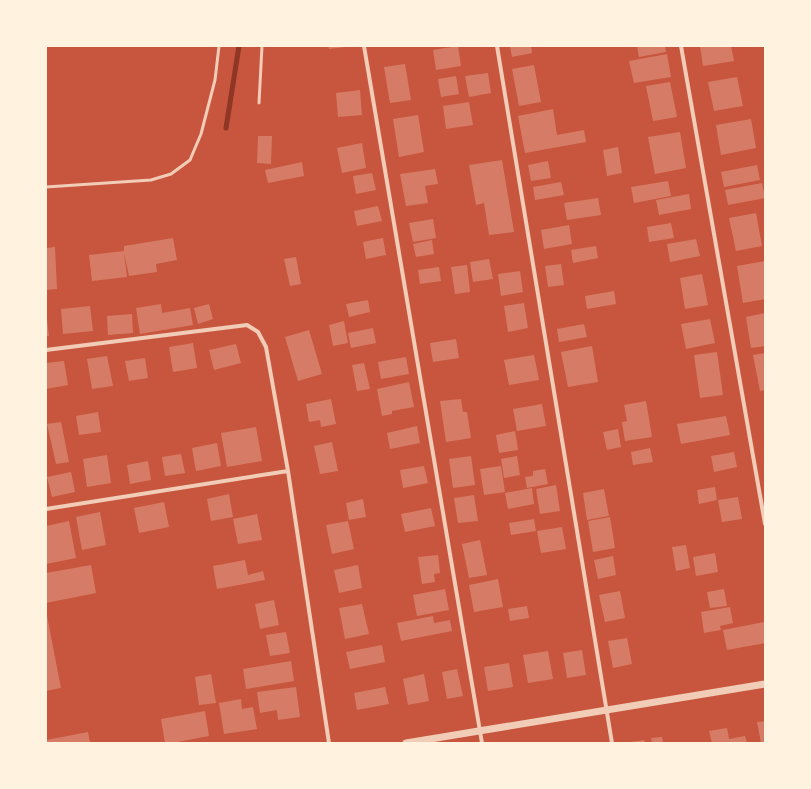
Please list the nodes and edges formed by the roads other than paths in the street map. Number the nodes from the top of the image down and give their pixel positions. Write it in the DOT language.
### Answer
graph roads {
  1 [pos="219,46"];
  2 [pos="262,46"];
  3 [pos="364,46"];
  4 [pos="497,46"];
  5 [pos="681,46"];
  6 [pos="259,103"];
  7 [pos="46,187"];
  8 [pos="46,350"];
  9 [pos="288,471"];
  10 [pos="46,509"];
  11 [pos="765,524"];
  12 [pos="765,684"];
  13 [pos="606,710"];
  14 [pos="480,731"];
  15 [pos="329,743"];
  16 [pos="406,743"];
  17 [pos="482,743"];
  18 [pos="612,743"];
  1 -- 7 [label="lane"];
  2 -- 6 [label="lane"];
  3 -- 14 [label="street"];
  4 -- 13 [label="street"];
  5 -- 11 [label="street"];
  8 -- 9 [label="street"];
  9 -- 10 [label="street"];
  9 -- 15 [label="street"];
  12 -- 13 [label="street"];
  13 -- 14 [label="street"];
  13 -- 18 [label="street"];
  14 -- 16 [label="street"];
  14 -- 17 [label="street"];
}
